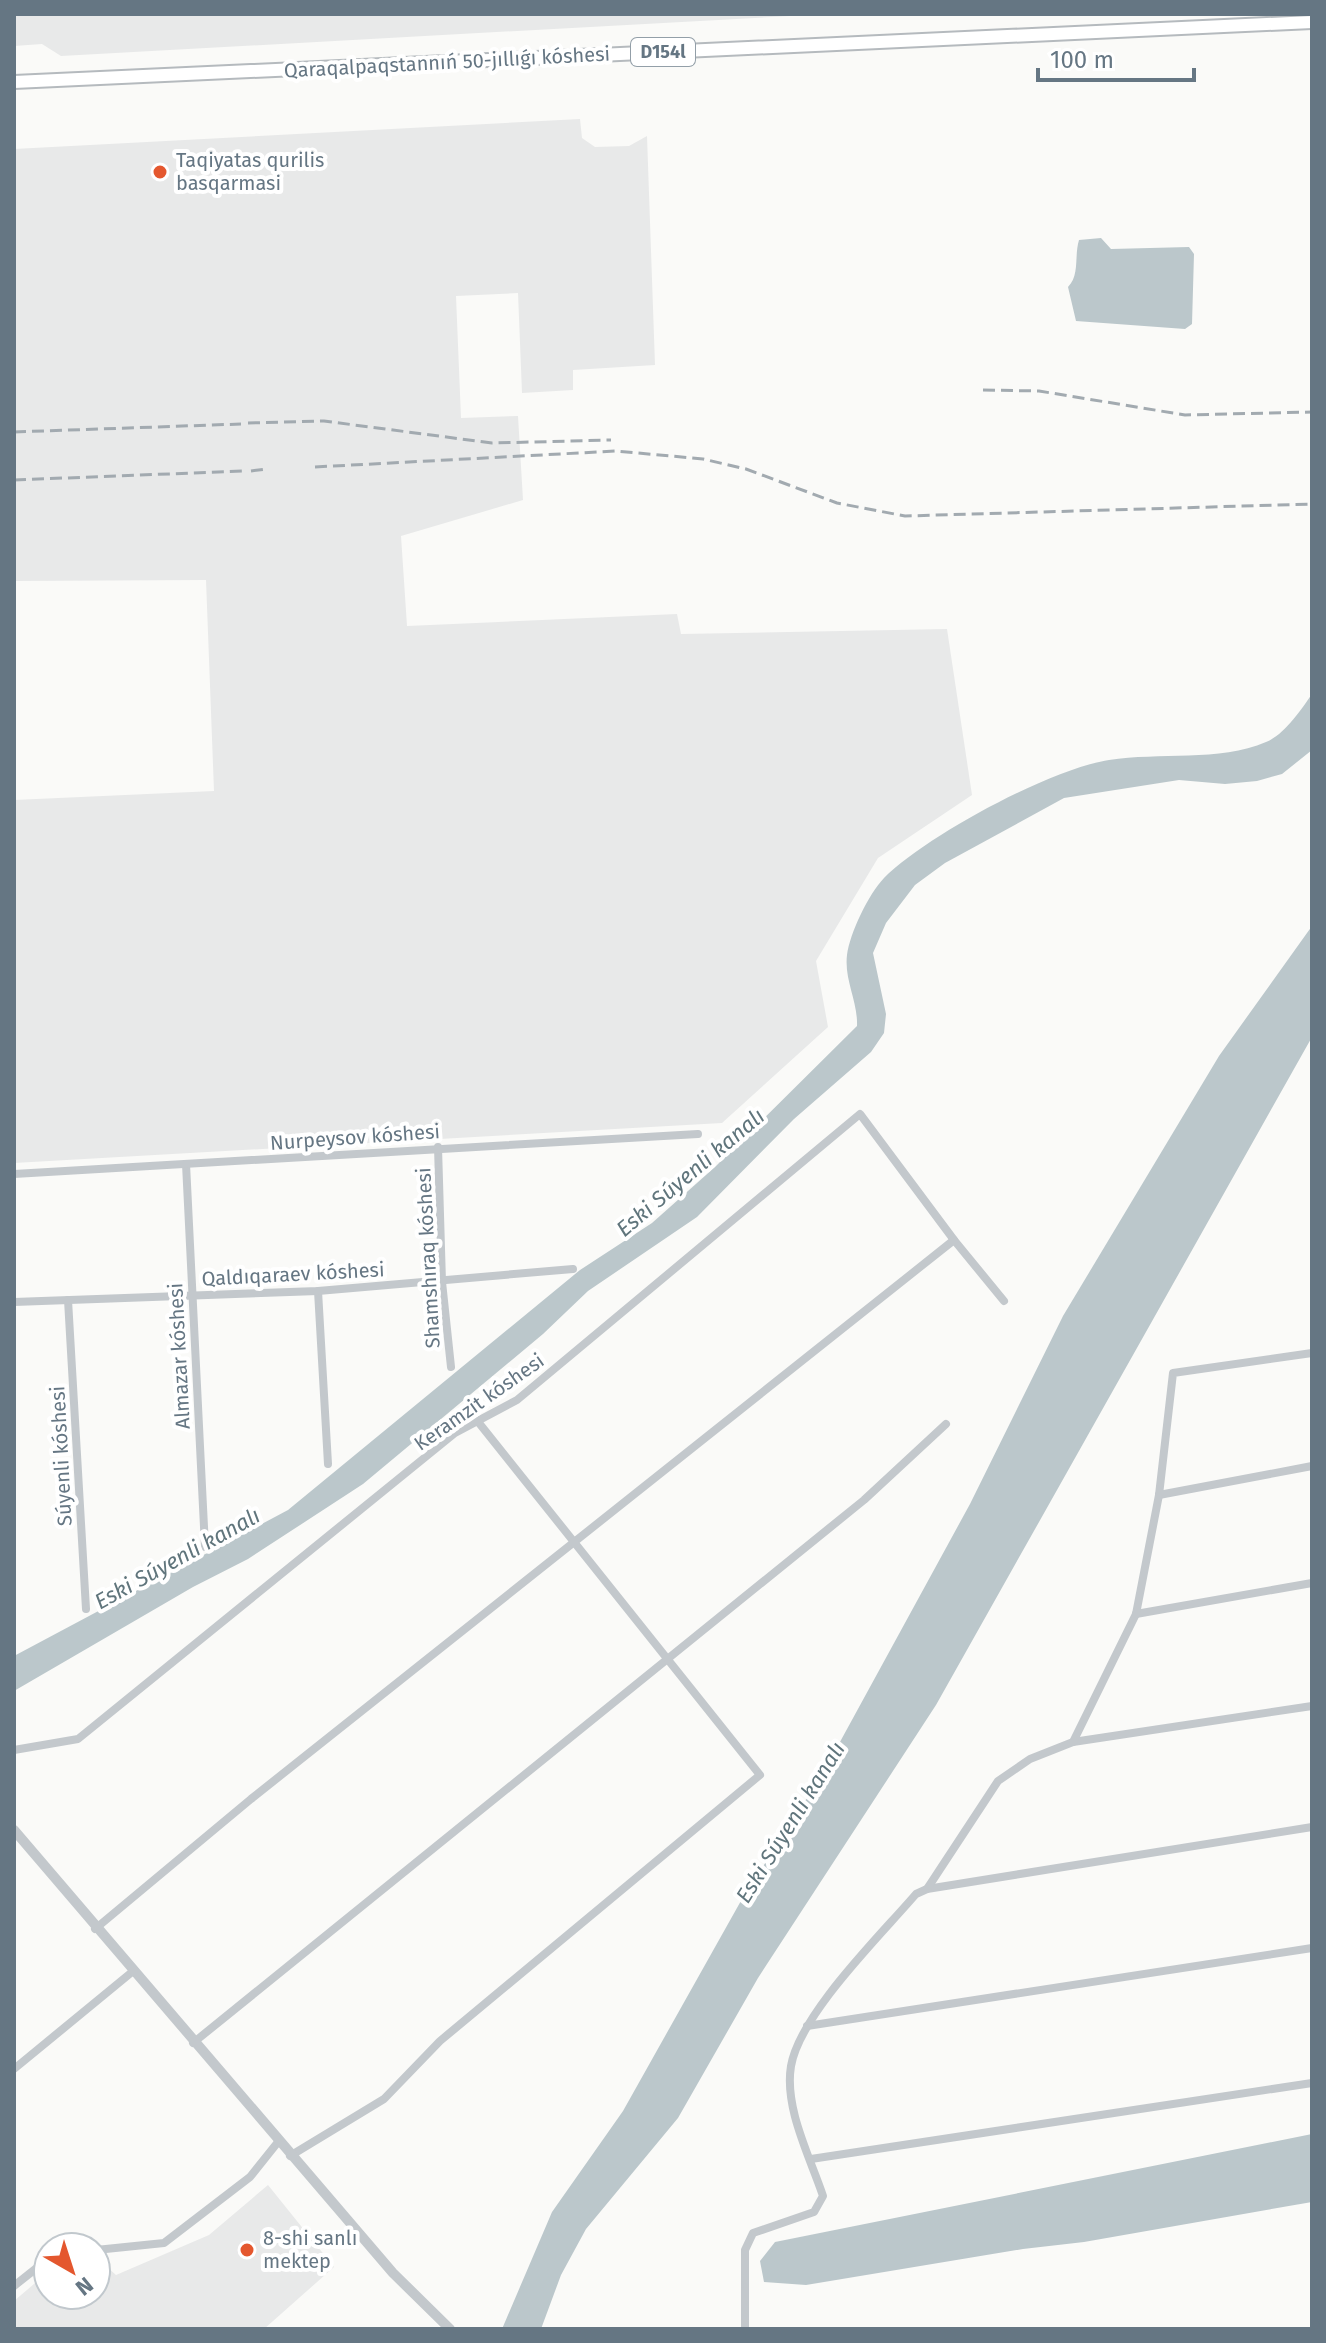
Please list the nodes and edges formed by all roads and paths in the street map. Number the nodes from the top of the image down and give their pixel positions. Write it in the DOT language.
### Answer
graph roads {
  1 [pos="1312,22"];
  2 [pos="14,82"];
  3 [pos="698,1134"];
  4 [pos="438,1147"];
  5 [pos="186,1164"];
  6 [pos="14,1174"];
  7 [pos="954,1240"];
  8 [pos="573,1269"];
  9 [pos="442,1282"];
  10 [pos="318,1291"];
  11 [pos="191,1296"];
  12 [pos="68,1300"];
  13 [pos="1004,1301"];
  14 [pos="14,1302"];
  15 [pos="1312,1353"];
  16 [pos="451,1367"];
  17 [pos="479,1423"];
  18 [pos="946,1424"];
  19 [pos="328,1464"];
  20 [pos="1312,1466"];
  21 [pos="1159,1495"];
  22 [pos="573,1542"];
  23 [pos="205,1547"];
  24 [pos="1312,1583"];
  25 [pos="86,1609"];
  26 [pos="1136,1614"];
  27 [pos="667,1656"];
  28 [pos="1312,1706"];
  29 [pos="1073,1742"];
  30 [pos="14,1750"];
  31 [pos="1312,1827"];
  32 [pos="14,1830"];
  33 [pos="927,1889"];
  34 [pos="95,1929"];
  35 [pos="1312,1948"];
  36 [pos="132,1972"];
  37 [pos="806,2026"];
  38 [pos="193,2043"];
  39 [pos="14,2068"];
  40 [pos="1312,2083"];
  41 [pos="278,2142"];
  42 [pos="290,2156"];
  43 [pos="811,2159"];
  44 [pos="112,2248"];
  45 [pos="32,2272"];
  46 [pos="14,2286"];
  47 [pos="450,2329"];
  48 [pos="745,2329"];
  1 -- 2 [label="main road, Qaraqalpaqstannıń 50-jıllıǵı kóshesi / D154l"];
  3 -- 4 [label="street, Nurpeysov kóshesi"];
  4 -- 5 [label="street, Nurpeysov kóshesi"];
  4 -- 9 [label="street, Shamshıraq kóshesi"];
  5 -- 6 [label="street, Nurpeysov kóshesi"];
  5 -- 11 [label="street, Almazar kóshesi"];
  7 -- 13 [label="street, Keramzit kóshesi"];
  7 -- 17 [label="street, Keramzit kóshesi"];
  7 -- 22 [label="street"];
  8 -- 9 [label="street, Qaldıqaraev kóshesi"];
  9 -- 10 [label="street, Qaldıqaraev kóshesi"];
  9 -- 16 [label="street, Shamshıraq kóshesi"];
  10 -- 11 [label="street, Qaldıqaraev kóshesi"];
  10 -- 19 [label="street"];
  11 -- 12 [label="street, Qaldıqaraev kóshesi"];
  11 -- 23 [label="street, Almazar kóshesi"];
  12 -- 14 [label="street, Qaldıqaraev kóshesi"];
  12 -- 25 [label="street, Súyenli kóshesi"];
  15 -- 21 [label="street"];
  17 -- 22 [label="street"];
  17 -- 30 [label="street, Keramzit kóshesi"];
  18 -- 27 [label="street"];
  20 -- 21 [label="street"];
  21 -- 26 [label="street"];
  22 -- 27 [label="street"];
  22 -- 34 [label="street"];
  24 -- 26 [label="street"];
  26 -- 29 [label="street"];
  27 -- 38 [label="street"];
  27 -- 42 [label="street"];
  28 -- 29 [label="street"];
  29 -- 33 [label="street"];
  31 -- 33 [label="street"];
  32 -- 34 [label="street"];
  33 -- 37 [label="street"];
  34 -- 36 [label="street"];
  35 -- 37 [label="street"];
  36 -- 38 [label="street"];
  36 -- 39 [label="street"];
  37 -- 43 [label="street"];
  38 -- 41 [label="street"];
  40 -- 43 [label="street"];
  41 -- 42 [label="street"];
  41 -- 44 [label="street"];
  42 -- 47 [label="street"];
  43 -- 48 [label="street"];
  45 -- 46 [label="street"];
}
